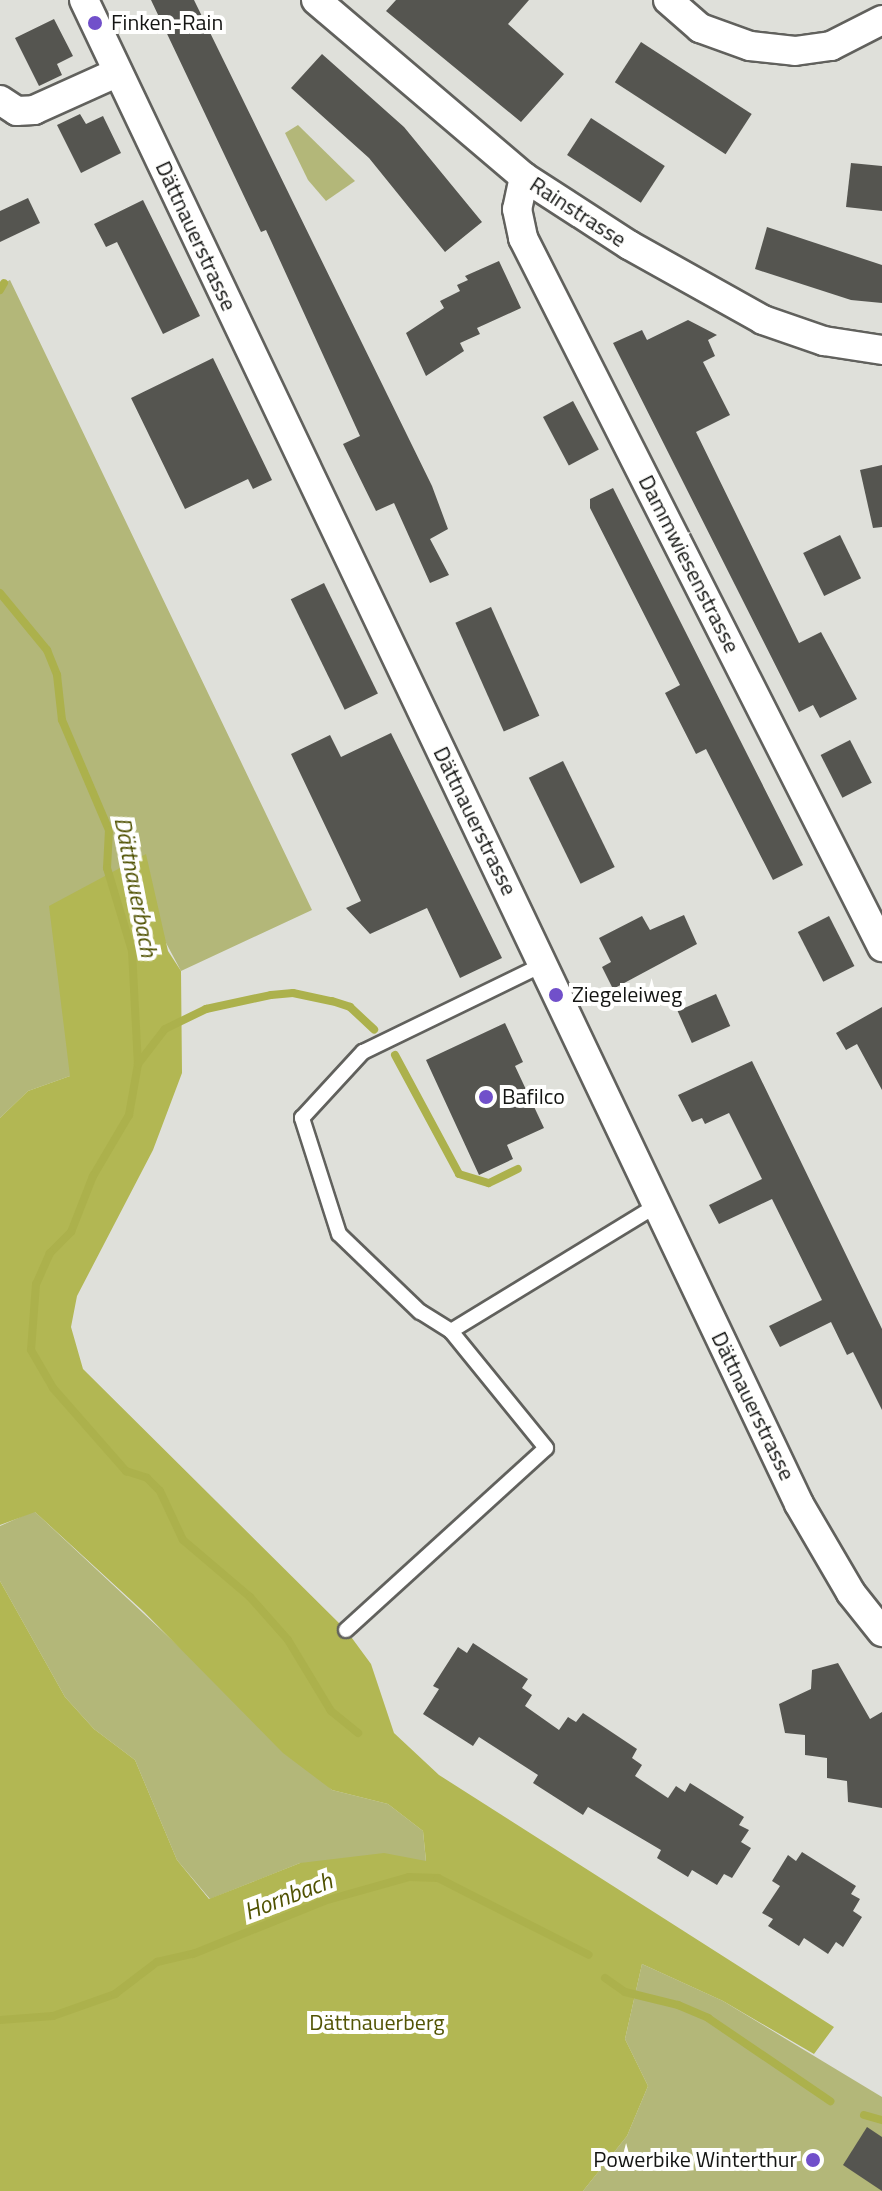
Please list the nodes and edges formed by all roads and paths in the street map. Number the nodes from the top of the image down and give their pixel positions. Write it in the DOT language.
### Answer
graph roads {
  1 [pos="84,0"];
  2 [pos="316,0"];
  3 [pos="668,0"];
  4 [pos="882,20"];
  5 [pos="118,72"];
  6 [pos="0,100"];
  7 [pos="524,177"];
  8 [pos="882,350"];
  9 [pos="882,947"];
  10 [pos="542,965"];
  11 [pos="656,1206"];
  12 [pos="451,1331"];
  13 [pos="346,1630"];
  14 [pos="882,1632"];
  1 -- 5 [label="street, Dättnauerstrasse"];
  2 -- 7 [label="street, Rainstrasse"];
  3 -- 4 [label="street"];
  5 -- 6 [label="street"];
  5 -- 10 [label="street, Dättnauerstrasse"];
  7 -- 8 [label="street, Rainstrasse"];
  7 -- 9 [label="street, Dammwiesenstrasse"];
  10 -- 11 [label="street, Dättnauerstrasse"];
  10 -- 12 [label="lane"];
  11 -- 12 [label="lane"];
  11 -- 14 [label="street, Dättnauerstrasse"];
  12 -- 13 [label="lane"];
}
